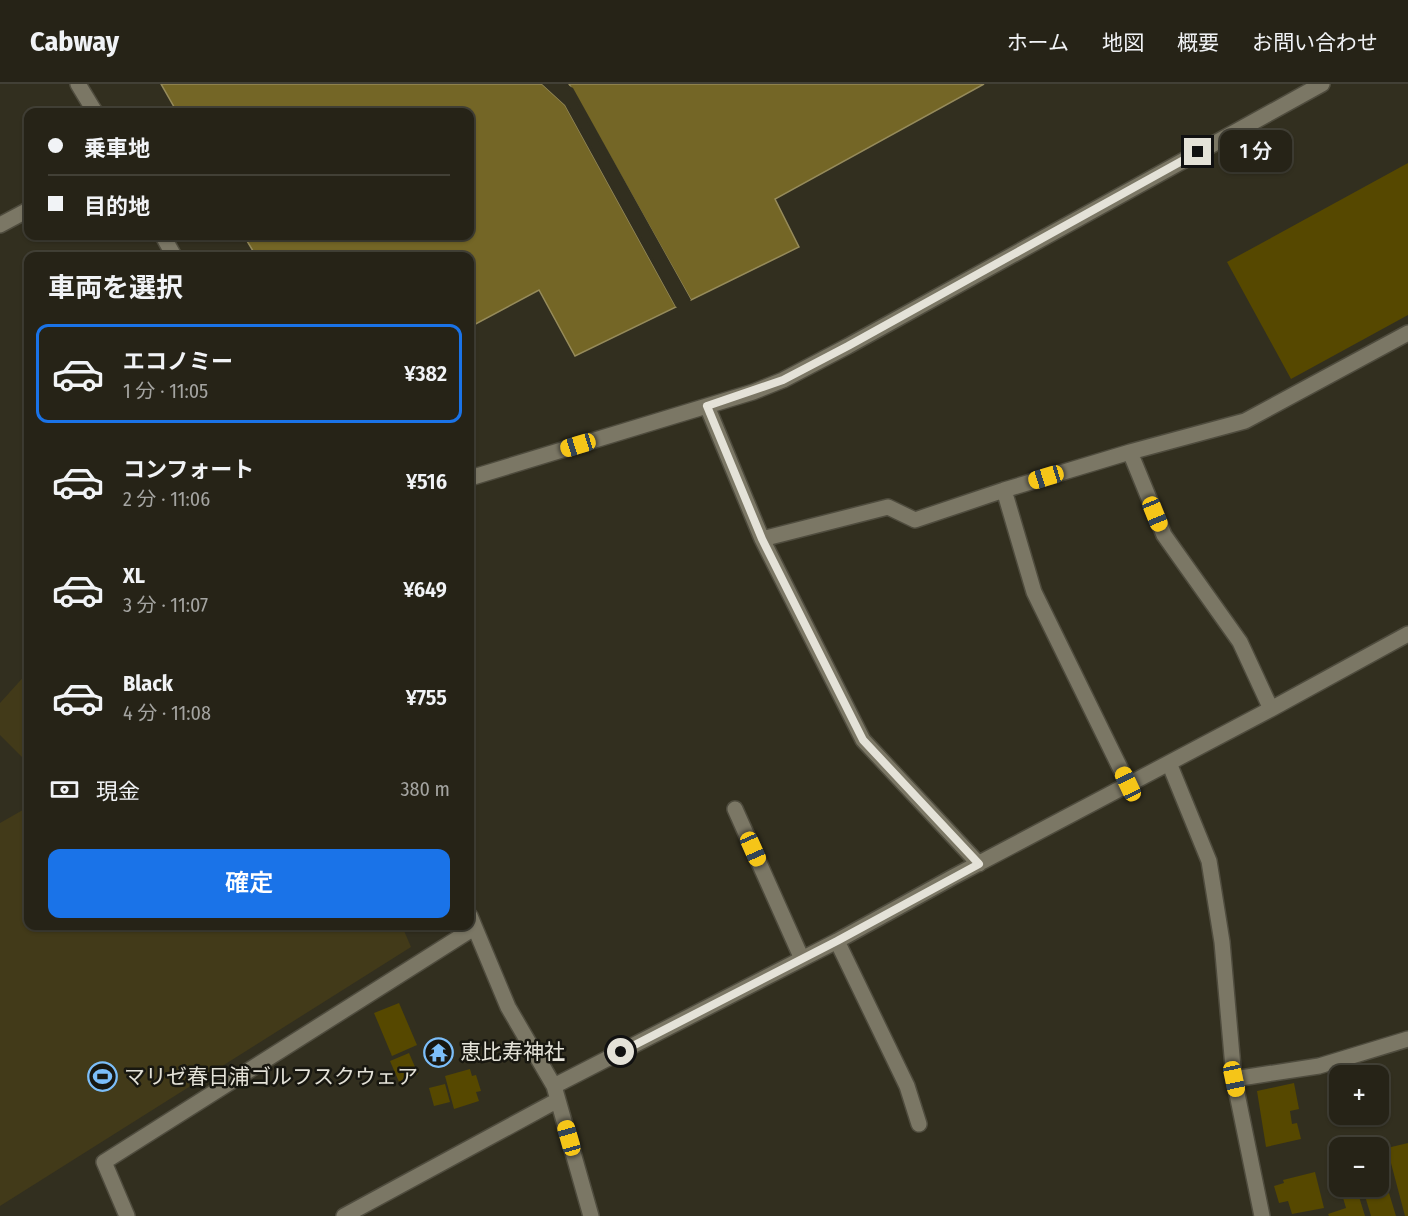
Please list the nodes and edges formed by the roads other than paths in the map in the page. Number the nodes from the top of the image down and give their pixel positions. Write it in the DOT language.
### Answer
graph roads {
  1 [pos="78,84"];
  2 [pos="1322,84"];
  3 [pos="93,108"];
  4 [pos="24,212"];
  5 [pos="0,225"];
  6 [pos="1408,333"];
  7 [pos="707,406"];
  8 [pos="1130,452"];
  9 [pos="474,477"];
  10 [pos="1004,490"];
  11 [pos="762,539"];
  12 [pos="1408,634"];
  13 [pos="1271,709"];
  14 [pos="1169,763"];
  15 [pos="1128,784"];
  16 [pos="735,809"];
  17 [pos="979,864"];
  18 [pos="474,927"];
  19 [pos="460,930"];
  20 [pos="837,941"];
  21 [pos="802,959"];
  22 [pos="1408,1039"];
  23 [pos="1234,1079"];
  24 [pos="556,1093"];
  25 [pos="919,1124"];
  26 [pos="372,1209"];
  27 [pos="127,1216"];
  28 [pos="344,1216"];
  29 [pos="591,1216"];
  30 [pos="1262,1216"];
  1 -- 3 [label="street"];
  2 -- 7 [label="street"];
  4 -- 5 [label="street"];
  6 -- 8 [label="street"];
  7 -- 9 [label="street"];
  7 -- 11 [label="street"];
  8 -- 10 [label="street"];
  8 -- 13 [label="street"];
  10 -- 11 [label="street"];
  10 -- 15 [label="street"];
  11 -- 17 [label="street"];
  12 -- 13 [label="street"];
  13 -- 14 [label="street"];
  14 -- 15 [label="street"];
  14 -- 23 [label="street"];
  15 -- 17 [label="street"];
  16 -- 21 [label="street"];
  17 -- 20 [label="street"];
  18 -- 24 [label="street"];
  19 -- 27 [label="street"];
  20 -- 21 [label="street"];
  20 -- 25 [label="street"];
  21 -- 24 [label="street"];
  22 -- 23 [label="street"];
  23 -- 30 [label="street"];
  24 -- 26 [label="street"];
  24 -- 29 [label="street"];
  26 -- 28 [label="street"];
}
